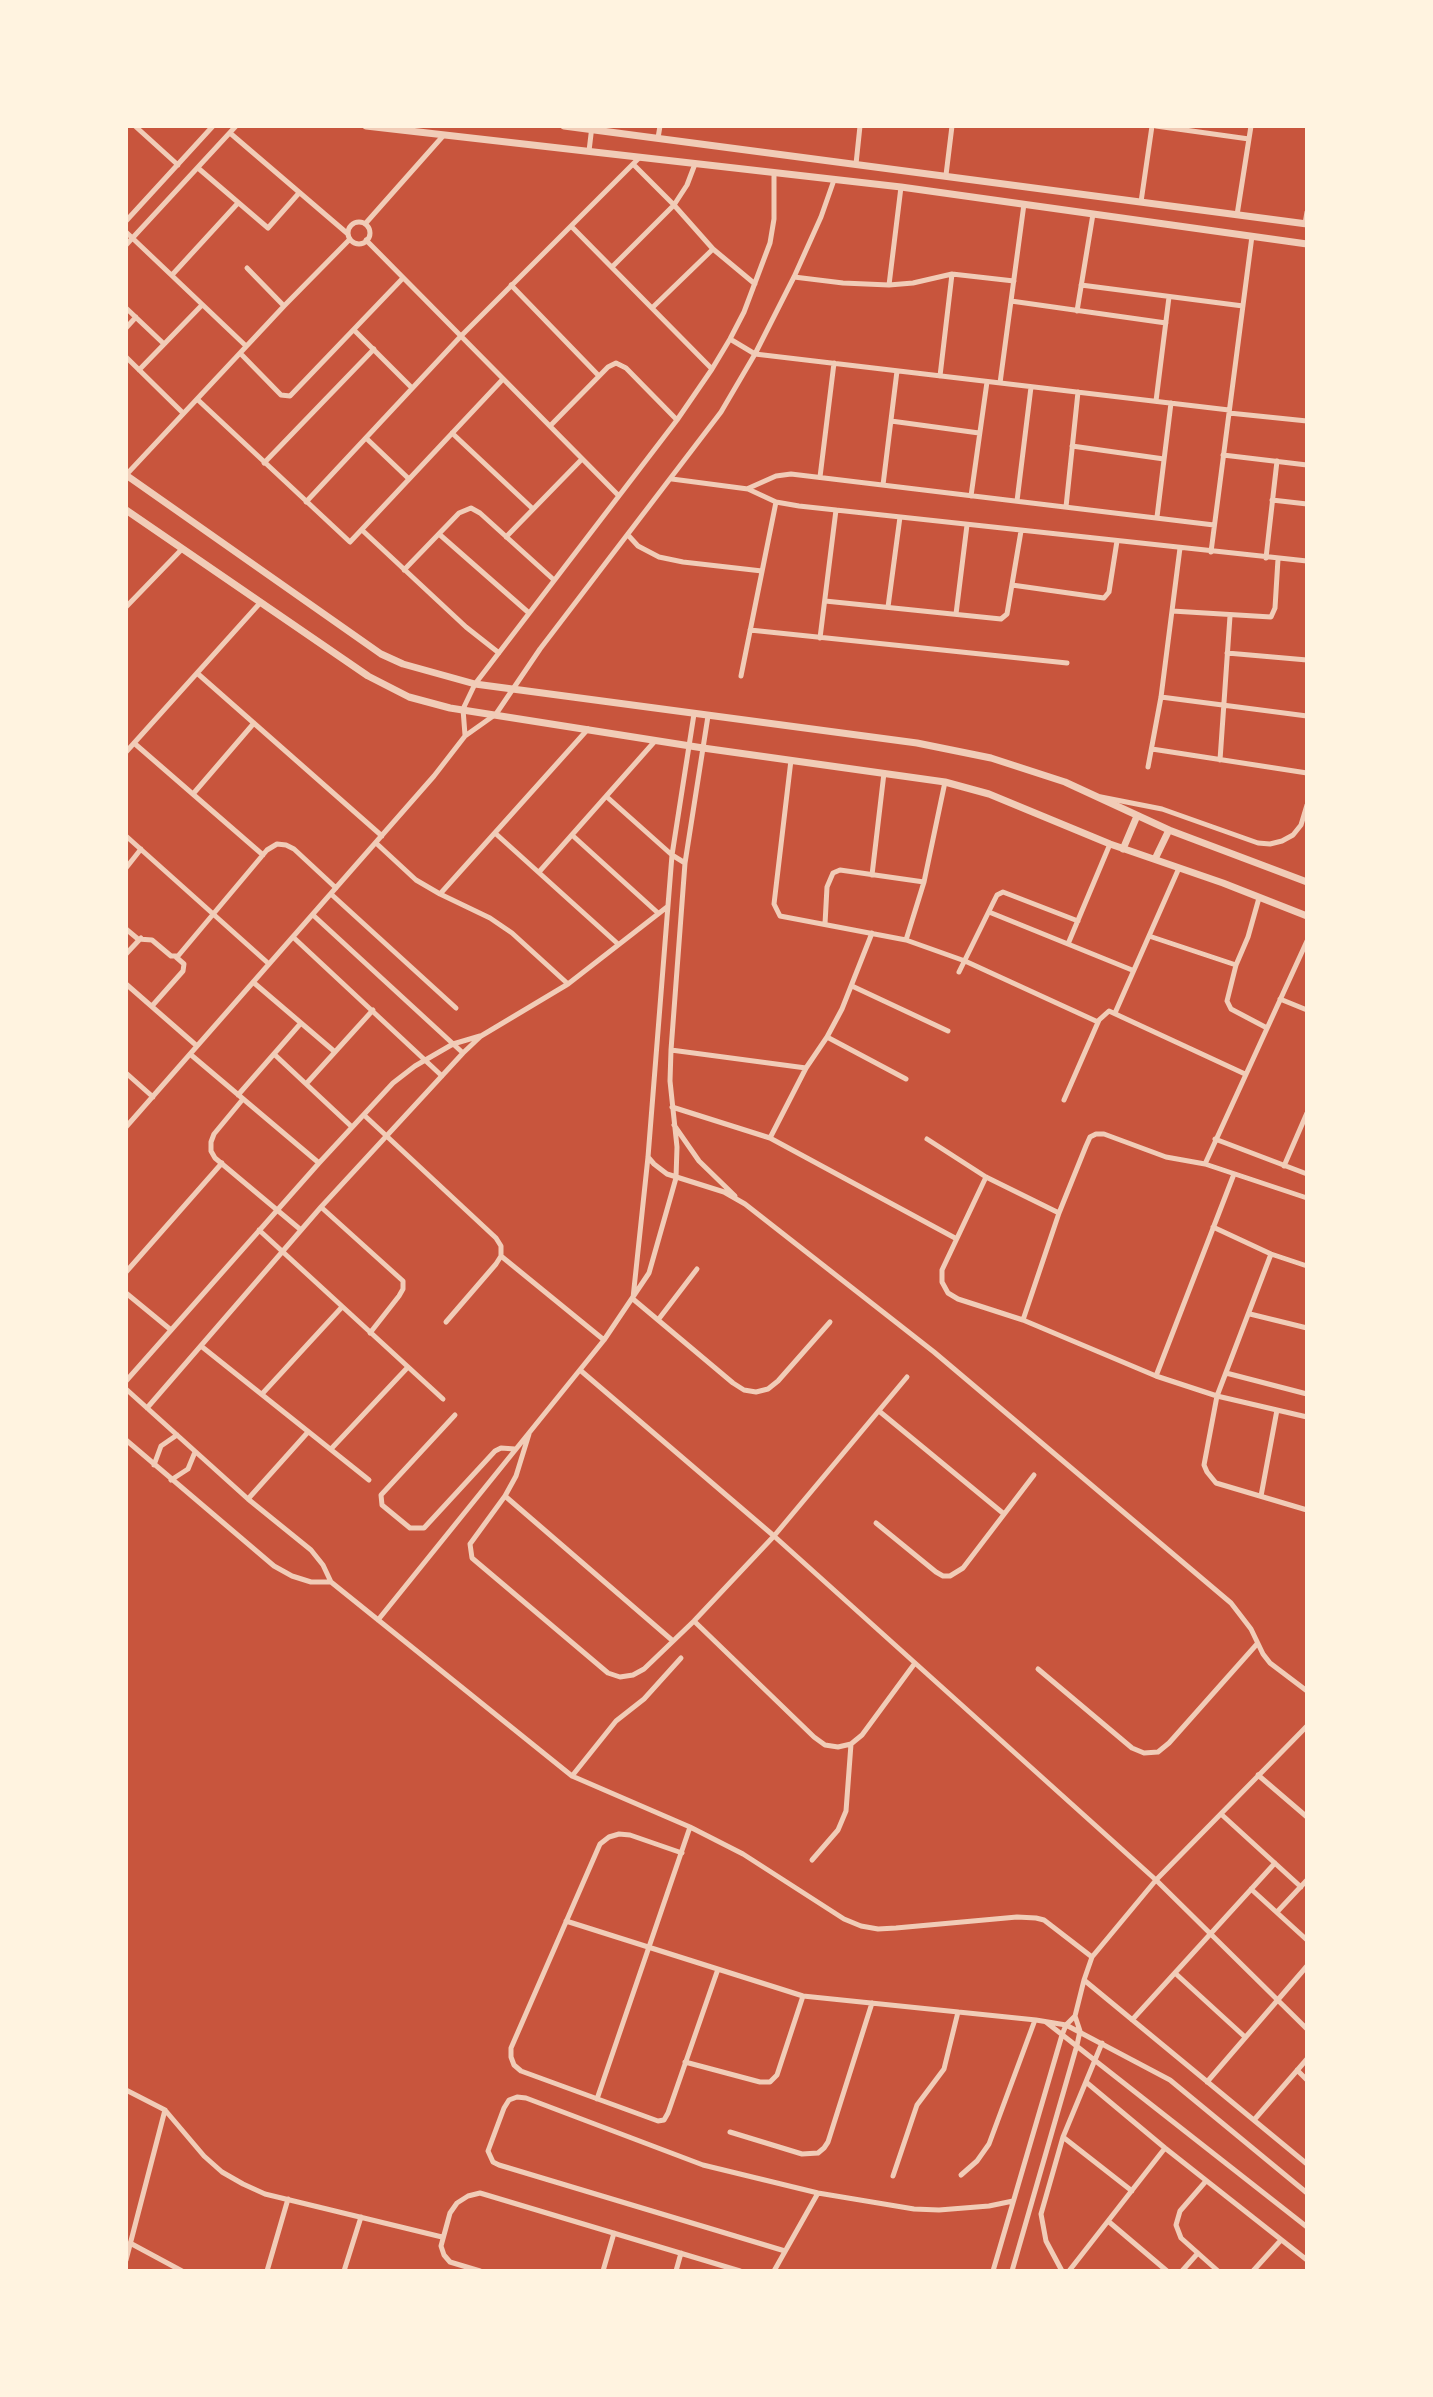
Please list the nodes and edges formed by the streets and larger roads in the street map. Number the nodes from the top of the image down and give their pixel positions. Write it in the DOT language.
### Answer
graph roads {
  1 [pos="135,126"];
  2 [pos="213,126"];
  3 [pos="236,126"];
  4 [pos="366,126"];
  5 [pos="564,126"];
  6 [pos="660,126"];
  7 [pos="860,126"];
  8 [pos="952,126"];
  9 [pos="1154,126"];
  10 [pos="1221,126"];
  11 [pos="1251,126"];
  12 [pos="592,128"];
  13 [pos="230,133"];
  14 [pos="1220,135"];
  15 [pos="443,136"];
  16 [pos="658,138"];
  17 [pos="1249,139"];
  18 [pos="589,151"];
  19 [pos="640,157"];
  20 [pos="696,163"];
  21 [pos="633,164"];
  22 [pos="856,164"];
  23 [pos="178,165"];
  24 [pos="198,168"];
  25 [pos="774,171"];
  26 [pos="946,175"];
  27 [pos="834,179"];
  28 [pos="901,187"];
  29 [pos="299,193"];
  30 [pos="1141,202"];
  31 [pos="238,203"];
  32 [pos="1024,204"];
  33 [pos="674,205"];
  34 [pos="1307,212"];
  35 [pos="1093,214"];
  36 [pos="1237,215"];
  37 [pos="127,218"];
  38 [pos="365,224"];
  39 [pos="1306,224"];
  40 [pos="571,226"];
  41 [pos="126,232"];
  42 [pos="349,236"];
  43 [pos="1252,236"];
  44 [pos="132,238"];
  45 [pos="366,240"];
  46 [pos="1307,244"];
  47 [pos="126,245"];
  48 [pos="713,249"];
  49 [pos="612,267"];
  50 [pos="247,268"];
  51 [pos="952,274"];
  52 [pos="172,275"];
  53 [pos="794,277"];
  54 [pos="403,278"];
  55 [pos="1014,281"];
  56 [pos="755,284"];
  57 [pos="511,285"];
  58 [pos="889,285"];
  59 [pos="1081,285"];
  60 [pos="1169,297"];
  61 [pos="1011,301"];
  62 [pos="202,305"];
  63 [pos="284,306"];
  64 [pos="1243,306"];
  65 [pos="126,308"];
  66 [pos="652,308"];
  67 [pos="1077,311"];
  68 [pos="136,317"];
  69 [pos="1166,323"];
  70 [pos="126,328"];
  71 [pos="354,330"];
  72 [pos="461,336"];
  73 [pos="730,339"];
  74 [pos="164,344"];
  75 [pos="246,346"];
  76 [pos="374,349"];
  77 [pos="240,353"];
  78 [pos="755,354"];
  79 [pos="126,357"];
  80 [pos="834,363"];
  81 [pos="712,369"];
  82 [pos="139,370"];
  83 [pos="897,371"];
  84 [pos="599,376"];
  85 [pos="940,376"];
  86 [pos="503,379"];
  87 [pos="987,381"];
  88 [pos="1000,383"];
  89 [pos="1031,386"];
  90 [pos="412,388"];
  91 [pos="1078,392"];
  92 [pos="197,399"];
  93 [pos="1156,401"];
  94 [pos="1171,403"];
  95 [pos="1229,412"];
  96 [pos="183,413"];
  97 [pos="677,420"];
  98 [pos="891,421"];
  99 [pos="1307,421"];
  100 [pos="550,426"];
  101 [pos="452,433"];
  102 [pos="979,433"];
  103 [pos="366,438"];
  104 [pos="1072,446"];
  105 [pos="1223,455"];
  106 [pos="582,459"];
  107 [pos="1164,459"];
  108 [pos="1277,461"];
  109 [pos="264,463"];
  110 [pos="1307,465"];
  111 [pos="126,475"];
  112 [pos="820,478"];
  113 [pos="409,479"];
  114 [pos="671,479"];
  115 [pos="883,485"];
  116 [pos="748,489"];
  117 [pos="619,496"];
  118 [pos="971,496"];
  119 [pos="1272,500"];
  120 [pos="1017,501"];
  121 [pos="306,502"];
  122 [pos="776,502"];
  123 [pos="1307,504"];
  124 [pos="1066,507"];
  125 [pos="533,509"];
  126 [pos="126,510"];
  127 [pos="836,510"];
  128 [pos="900,517"];
  129 [pos="1157,517"];
  130 [pos="967,525"];
  131 [pos="1214,525"];
  132 [pos="362,530"];
  133 [pos="1021,531"];
  134 [pos="439,534"];
  135 [pos="628,535"];
  136 [pos="506,537"];
  137 [pos="1117,541"];
  138 [pos="1180,548"];
  139 [pos="182,549"];
  140 [pos="1211,552"];
  141 [pos="1266,558"];
  142 [pos="1278,559"];
  143 [pos="1307,561"];
  144 [pos="404,570"];
  145 [pos="762,571"];
  146 [pos="554,580"];
  147 [pos="1012,585"];
  148 [pos="825,601"];
  149 [pos="260,603"];
  150 [pos="126,607"];
  151 [pos="888,607"];
  152 [pos="1172,611"];
  153 [pos="529,613"];
  154 [pos="956,614"];
  155 [pos="1230,616"];
  156 [pos="750,630"];
  157 [pos="820,638"];
  158 [pos="499,653"];
  159 [pos="1227,653"];
  160 [pos="1307,660"];
  161 [pos="1067,663"];
  162 [pos="197,673"];
  163 [pos="741,676"];
  164 [pos="475,684"];
  165 [pos="513,689"];
  166 [pos="1161,697"];
  167 [pos="1224,705"];
  168 [pos="463,709"];
  169 [pos="496,714"];
  170 [pos="694,714"];
  171 [pos="708,716"];
  172 [pos="1307,716"];
  173 [pos="254,723"];
  174 [pos="588,729"];
  175 [pos="465,736"];
  176 [pos="655,741"];
  177 [pos="134,743"];
  178 [pos="689,746"];
  179 [pos="703,748"];
  180 [pos="1152,749"];
  181 [pos="126,752"];
  182 [pos="791,760"];
  183 [pos="1220,760"];
  184 [pos="1148,767"];
  185 [pos="884,773"];
  186 [pos="1307,773"];
  187 [pos="945,782"];
  188 [pos="193,794"];
  189 [pos="1093,796"];
  190 [pos="607,797"];
  191 [pos="1307,805"];
  192 [pos="1137,816"];
  193 [pos="1169,830"];
  194 [pos="495,833"];
  195 [pos="572,835"];
  196 [pos="126,836"];
  197 [pos="382,836"];
  198 [pos="376,843"];
  199 [pos="1110,844"];
  200 [pos="141,849"];
  201 [pos="1123,849"];
  202 [pos="263,855"];
  203 [pos="672,855"];
  204 [pos="1155,859"];
  205 [pos="685,863"];
  206 [pos="126,868"];
  207 [pos="1179,868"];
  208 [pos="539,872"];
  209 [pos="872,875"];
  210 [pos="924,882"];
  211 [pos="1307,882"];
  212 [pos="336,888"];
  213 [pos="331,894"];
  214 [pos="440,894"];
  215 [pos="1259,898"];
  216 [pos="667,907"];
  217 [pos="989,912"];
  218 [pos="658,913"];
  219 [pos="213,914"];
  220 [pos="313,915"];
  221 [pos="1307,916"];
  222 [pos="1078,921"];
  223 [pos="825,924"];
  224 [pos="126,929"];
  225 [pos="872,933"];
  226 [pos="1149,936"];
  227 [pos="293,937"];
  228 [pos="141,938"];
  229 [pos="906,940"];
  230 [pos="1307,941"];
  231 [pos="618,944"];
  232 [pos="1068,944"];
  233 [pos="126,954"];
  234 [pos="176,957"];
  235 [pos="965,961"];
  236 [pos="269,964"];
  237 [pos="1236,965"];
  238 [pos="1132,970"];
  239 [pos="959,972"];
  240 [pos="253,982"];
  241 [pos="126,984"];
  242 [pos="568,984"];
  243 [pos="852,986"];
  244 [pos="1280,999"];
  245 [pos="152,1006"];
  246 [pos="456,1008"];
  247 [pos="373,1010"];
  248 [pos="1307,1010"];
  249 [pos="1115,1013"];
  250 [pos="1098,1022"];
  251 [pos="301,1023"];
  252 [pos="1267,1028"];
  253 [pos="948,1031"];
  254 [pos="481,1036"];
  255 [pos="827,1037"];
  256 [pos="453,1044"];
  257 [pos="197,1046"];
  258 [pos="671,1050"];
  259 [pos="335,1052"];
  260 [pos="463,1053"];
  261 [pos="190,1054"];
  262 [pos="274,1054"];
  263 [pos="427,1059"];
  264 [pos="806,1068"];
  265 [pos="126,1073"];
  266 [pos="1245,1074"];
  267 [pos="442,1076"];
  268 [pos="906,1079"];
  269 [pos="306,1084"];
  270 [pos="153,1097"];
  271 [pos="241,1097"];
  272 [pos="1064,1100"];
  273 [pos="672,1107"];
  274 [pos="1307,1113"];
  275 [pos="364,1115"];
  276 [pos="674,1125"];
  277 [pos="126,1127"];
  278 [pos="352,1127"];
  279 [pos="386,1136"];
  280 [pos="770,1138"];
  281 [pos="927,1139"];
  282 [pos="1215,1139"];
  283 [pos="648,1157"];
  284 [pos="222,1163"];
  285 [pos="319,1163"];
  286 [pos="1205,1164"];
  287 [pos="1284,1166"];
  288 [pos="1234,1174"];
  289 [pos="1307,1174"];
  290 [pos="986,1177"];
  291 [pos="676,1178"];
  292 [pos="1307,1198"];
  293 [pos="745,1204"];
  294 [pos="321,1207"];
  295 [pos="277,1210"];
  296 [pos="1059,1213"];
  297 [pos="1213,1227"];
  298 [pos="259,1230"];
  299 [pos="301,1230"];
  300 [pos="955,1238"];
  301 [pos="282,1252"];
  302 [pos="1271,1254"];
  303 [pos="501,1256"];
  304 [pos="1307,1266"];
  305 [pos="697,1269"];
  306 [pos="126,1272"];
  307 [pos="126,1293"];
  308 [pos="633,1299"];
  309 [pos="342,1307"];
  310 [pos="1250,1314"];
  311 [pos="658,1320"];
  312 [pos="1023,1320"];
  313 [pos="446,1322"];
  314 [pos="830,1322"];
  315 [pos="1307,1328"];
  316 [pos="171,1330"];
  317 [pos="370,1333"];
  318 [pos="604,1340"];
  319 [pos="201,1345"];
  320 [pos="408,1367"];
  321 [pos="580,1370"];
  322 [pos="1226,1373"];
  323 [pos="1156,1376"];
  324 [pos="907,1377"];
  325 [pos="126,1381"];
  326 [pos="126,1389"];
  327 [pos="262,1394"];
  328 [pos="1307,1394"];
  329 [pos="1217,1396"];
  330 [pos="443,1399"];
  331 [pos="147,1408"];
  332 [pos="1277,1410"];
  333 [pos="879,1411"];
  334 [pos="455,1415"];
  335 [pos="1307,1417"];
  336 [pos="308,1432"];
  337 [pos="529,1432"];
  338 [pos="177,1435"];
  339 [pos="126,1440"];
  340 [pos="331,1449"];
  341 [pos="515,1449"];
  342 [pos="195,1451"];
  343 [pos="154,1465"];
  344 [pos="1034,1475"];
  345 [pos="171,1480"];
  346 [pos="369,1480"];
  347 [pos="505,1496"];
  348 [pos="1261,1496"];
  349 [pos="248,1499"];
  350 [pos="1307,1510"];
  351 [pos="1004,1514"];
  352 [pos="876,1523"];
  353 [pos="774,1536"];
  354 [pos="331,1582"];
  355 [pos="378,1620"];
  356 [pos="694,1621"];
  357 [pos="673,1641"];
  358 [pos="1257,1644"];
  359 [pos="681,1658"];
  360 [pos="915,1663"];
  361 [pos="1038,1669"];
  362 [pos="1307,1691"];
  363 [pos="1307,1726"];
  364 [pos="851,1744"];
  365 [pos="1258,1775"];
  366 [pos="572,1776"];
  367 [pos="1221,1814"];
  368 [pos="1307,1817"];
  369 [pos="690,1827"];
  370 [pos="682,1853"];
  371 [pos="812,1860"];
  372 [pos="1275,1863"];
  373 [pos="1156,1880"];
  374 [pos="1307,1880"];
  375 [pos="1301,1887"];
  376 [pos="1251,1889"];
  377 [pos="1277,1912"];
  378 [pos="566,1921"];
  379 [pos="1211,1934"];
  380 [pos="1307,1940"];
  381 [pos="649,1947"];
  382 [pos="1092,1957"];
  383 [pos="1307,1966"];
  384 [pos="718,1969"];
  385 [pos="1175,1973"];
  386 [pos="1084,1980"];
  387 [pos="803,1996"];
  388 [pos="1277,1999"];
  389 [pos="872,2003"];
  390 [pos="958,2012"];
  391 [pos="1075,2016"];
  392 [pos="1036,2020"];
  393 [pos="1132,2020"];
  394 [pos="1045,2022"];
  395 [pos="1066,2025"];
  396 [pos="1307,2029"];
  397 [pos="1080,2031"];
  398 [pos="1062,2035"];
  399 [pos="1245,2037"];
  400 [pos="1102,2043"];
  401 [pos="1077,2045"];
  402 [pos="1095,2059"];
  403 [pos="1307,2059"];
  404 [pos="685,2062"];
  405 [pos="1297,2070"];
  406 [pos="1307,2080"];
  407 [pos="1086,2082"];
  408 [pos="1207,2082"];
  409 [pos="126,2090"];
  410 [pos="597,2099"];
  411 [pos="165,2110"];
  412 [pos="1254,2120"];
  413 [pos="730,2132"];
  414 [pos="1063,2137"];
  415 [pos="1165,2148"];
  416 [pos="1307,2164"];
  417 [pos="961,2175"];
  418 [pos="893,2176"];
  419 [pos="1206,2181"];
  420 [pos="1132,2191"];
  421 [pos="818,2193"];
  422 [pos="1307,2193"];
  423 [pos="288,2199"];
  424 [pos="1013,2201"];
  425 [pos="361,2217"];
  426 [pos="1108,2221"];
  427 [pos="1307,2227"];
  428 [pos="614,2233"];
  429 [pos="129,2234"];
  430 [pos="442,2237"];
  431 [pos="1281,2240"];
  432 [pos="130,2243"];
  433 [pos="785,2251"];
  434 [pos="681,2253"];
  435 [pos="1198,2253"];
  436 [pos="126,2260"];
  437 [pos="1307,2260"];
  438 [pos="182,2271"];
  439 [pos="267,2271"];
  440 [pos="344,2271"];
  441 [pos="480,2271"];
  442 [pos="603,2271"];
  443 [pos="676,2271"];
  444 [pos="740,2271"];
  445 [pos="774,2271"];
  446 [pos="993,2271"];
  447 [pos="1012,2271"];
  448 [pos="1062,2271"];
  449 [pos="1069,2271"];
  450 [pos="1167,2271"];
  451 [pos="1182,2271"];
  452 [pos="1218,2271"];
  453 [pos="1253,2271"];
  1 -- 23 [label="street"];
  2 -- 23 [label="street"];
  3 -- 13 [label="street"];
  4 -- 15 [label="street"];
  5 -- 12 [label="street"];
  6 -- 16 [label="street"];
  7 -- 22 [label="street"];
  8 -- 26 [label="street"];
  9 -- 14 [label="street"];
  9 -- 30 [label="street"];
  10 -- 14 [label="street"];
  11 -- 17 [label="street"];
  12 -- 16 [label="street"];
  12 -- 18 [label="street"];
  13 -- 24 [label="street"];
  13 -- 29 [label="street"];
  14 -- 17 [label="street"];
  15 -- 18 [label="street"];
  15 -- 38 [label="street"];
  16 -- 22 [label="street"];
  17 -- 36 [label="street"];
  18 -- 19 [label="street"];
  19 -- 20 [label="street"];
  19 -- 21 [label="street"];
  20 -- 25 [label="street"];
  20 -- 33 [label="street"];
  21 -- 33 [label="street"];
  21 -- 40 [label="street"];
  22 -- 26 [label="street"];
  23 -- 37 [label="street"];
  24 -- 31 [label="street"];
  24 -- 44 [label="street"];
  25 -- 27 [label="street"];
  25 -- 56 [label="street"];
  26 -- 30 [label="street"];
  27 -- 28 [label="street"];
  27 -- 53 [label="street"];
  28 -- 32 [label="street"];
  28 -- 58 [label="street"];
  29 -- 31 [label="street"];
  29 -- 42 [label="street"];
  30 -- 36 [label="street"];
  31 -- 52 [label="street"];
  32 -- 35 [label="street"];
  32 -- 55 [label="street"];
  33 -- 48 [label="street"];
  33 -- 49 [label="street"];
  34 -- 39 [label="street"];
  35 -- 43 [label="street"];
  35 -- 59 [label="street"];
  36 -- 39 [label="street"];
  38 -- 42 [label="street"];
  38 -- 45 [label="street"];
  40 -- 49 [label="street"];
  40 -- 57 [label="street"];
  41 -- 44 [label="street"];
  42 -- 45 [label="street"];
  42 -- 63 [label="street"];
  43 -- 46 [label="street"];
  43 -- 64 [label="street"];
  44 -- 47 [label="street"];
  44 -- 52 [label="street"];
  45 -- 54 [label="street"];
  48 -- 56 [label="street"];
  48 -- 66 [label="street"];
  49 -- 66 [label="street"];
  50 -- 63 [label="street"];
  51 -- 55 [label="street"];
  51 -- 58 [label="street"];
  51 -- 85 [label="street"];
  52 -- 62 [label="street"];
  53 -- 58 [label="street"];
  53 -- 78 [label="street"];
  54 -- 71 [label="street"];
  54 -- 72 [label="street"];
  55 -- 61 [label="street"];
  56 -- 73 [label="street"];
  57 -- 72 [label="street"];
  57 -- 84 [label="street"];
  59 -- 60 [label="street"];
  59 -- 67 [label="street"];
  60 -- 64 [label="street"];
  60 -- 69 [label="street"];
  61 -- 67 [label="street"];
  61 -- 88 [label="street"];
  62 -- 74 [label="street"];
  62 -- 75 [label="street"];
  63 -- 75 [label="street"];
  64 -- 95 [label="street"];
  65 -- 68 [label="street"];
  66 -- 81 [label="street"];
  67 -- 69 [label="street"];
  68 -- 70 [label="street"];
  68 -- 74 [label="street"];
  69 -- 93 [label="street"];
  71 -- 76 [label="street"];
  71 -- 77 [label="street"];
  72 -- 86 [label="street"];
  72 -- 90 [label="street"];
  73 -- 78 [label="street"];
  73 -- 81 [label="street"];
  74 -- 82 [label="street"];
  75 -- 77 [label="street"];
  76 -- 90 [label="street"];
  76 -- 109 [label="street"];
  77 -- 92 [label="street"];
  78 -- 80 [label="street"];
  78 -- 114 [label="street"];
  79 -- 82 [label="street"];
  80 -- 83 [label="street"];
  80 -- 112 [label="street"];
  81 -- 97 [label="street"];
  82 -- 96 [label="street"];
  83 -- 85 [label="street"];
  83 -- 98 [label="street"];
  84 -- 97 [label="street"];
  84 -- 100 [label="street"];
  85 -- 87 [label="street"];
  86 -- 100 [label="street"];
  86 -- 101 [label="street"];
  87 -- 88 [label="street"];
  87 -- 102 [label="street"];
  88 -- 89 [label="street"];
  89 -- 91 [label="street"];
  89 -- 120 [label="street"];
  90 -- 103 [label="street"];
  91 -- 93 [label="street"];
  91 -- 104 [label="street"];
  92 -- 96 [label="street"];
  92 -- 109 [label="street"];
  93 -- 94 [label="street"];
  94 -- 95 [label="street"];
  94 -- 107 [label="street"];
  95 -- 99 [label="street"];
  95 -- 105 [label="street"];
  96 -- 111 [label="street"];
  97 -- 117 [label="street"];
  98 -- 102 [label="street"];
  98 -- 115 [label="street"];
  100 -- 106 [label="street"];
  101 -- 113 [label="street"];
  101 -- 125 [label="street"];
  102 -- 118 [label="street"];
  103 -- 113 [label="street"];
  103 -- 121 [label="street"];
  104 -- 107 [label="street"];
  104 -- 124 [label="street"];
  105 -- 108 [label="street"];
  105 -- 131 [label="street"];
  106 -- 117 [label="street"];
  106 -- 125 [label="street"];
  107 -- 129 [label="street"];
  108 -- 110 [label="street"];
  108 -- 119 [label="street"];
  109 -- 121 [label="street"];
  111 -- 164 [label="street"];
  112 -- 115 [label="street"];
  112 -- 116 [label="street"];
  113 -- 132 [label="street"];
  114 -- 116 [label="street"];
  114 -- 135 [label="street"];
  115 -- 118 [label="street"];
  116 -- 122 [label="street"];
  117 -- 146 [label="street"];
  118 -- 120 [label="street"];
  119 -- 123 [label="street"];
  119 -- 141 [label="street"];
  120 -- 124 [label="street"];
  121 -- 132 [label="street"];
  122 -- 127 [label="street"];
  122 -- 145 [label="street"];
  124 -- 129 [label="street"];
  125 -- 136 [label="street"];
  126 -- 139 [label="street"];
  127 -- 128 [label="street"];
  127 -- 148 [label="street"];
  128 -- 130 [label="street"];
  128 -- 151 [label="street"];
  129 -- 131 [label="street"];
  130 -- 133 [label="street"];
  130 -- 154 [label="street"];
  131 -- 140 [label="street"];
  132 -- 144 [label="street"];
  133 -- 137 [label="street"];
  133 -- 147 [label="street"];
  134 -- 136 [label="street"];
  134 -- 144 [label="street"];
  134 -- 153 [label="street"];
  135 -- 145 [label="street"];
  135 -- 165 [label="street"];
  136 -- 146 [label="street"];
  137 -- 138 [label="street"];
  137 -- 147 [label="street"];
  138 -- 140 [label="street"];
  138 -- 152 [label="street"];
  139 -- 149 [label="street"];
  139 -- 150 [label="street"];
  140 -- 141 [label="street"];
  141 -- 142 [label="street"];
  142 -- 143 [label="street"];
  142 -- 155 [label="street"];
  144 -- 158 [label="street"];
  145 -- 156 [label="street"];
  146 -- 153 [label="street"];
  147 -- 154 [label="street"];
  148 -- 151 [label="street"];
  148 -- 157 [label="street"];
  149 -- 162 [label="street"];
  149 -- 168 [label="street"];
  151 -- 154 [label="street"];
  152 -- 155 [label="street"];
  152 -- 166 [label="street"];
  153 -- 158 [label="street"];
  155 -- 159 [label="street"];
  156 -- 157 [label="street"];
  156 -- 163 [label="street"];
  157 -- 161 [label="street"];
  158 -- 164 [label="street"];
  159 -- 160 [label="street"];
  159 -- 167 [label="street"];
  162 -- 173 [label="street"];
  162 -- 177 [label="street"];
  164 -- 165 [label="street"];
  164 -- 168 [label="street"];
  165 -- 169 [label="street"];
  165 -- 170 [label="street"];
  166 -- 167 [label="street"];
  166 -- 180 [label="street"];
  167 -- 172 [label="street"];
  167 -- 183 [label="street"];
  168 -- 169 [label="street"];
  168 -- 175 [label="street"];
  169 -- 174 [label="street"];
  169 -- 175 [label="street"];
  170 -- 171 [label="street"];
  170 -- 178 [label="street"];
  171 -- 179 [label="street"];
  171 -- 189 [label="street"];
  173 -- 188 [label="street"];
  173 -- 197 [label="street"];
  174 -- 176 [label="street"];
  174 -- 194 [label="street"];
  175 -- 197 [label="street"];
  176 -- 178 [label="street"];
  176 -- 190 [label="street"];
  177 -- 181 [label="street"];
  177 -- 188 [label="street"];
  178 -- 179 [label="street"];
  178 -- 203 [label="street"];
  179 -- 182 [label="street"];
  179 -- 205 [label="street"];
  180 -- 183 [label="street"];
  180 -- 184 [label="street"];
  182 -- 185 [label="street"];
  182 -- 223 [label="street"];
  183 -- 186 [label="street"];
  185 -- 187 [label="street"];
  185 -- 209 [label="street"];
  187 -- 199 [label="street"];
  187 -- 210 [label="street"];
  188 -- 202 [label="street"];
  189 -- 191 [label="street"];
  189 -- 192 [label="street"];
  190 -- 195 [label="street"];
  190 -- 203 [label="street"];
  192 -- 193 [label="street"];
  192 -- 201 [label="street"];
  193 -- 204 [label="street"];
  193 -- 211 [label="street"];
  194 -- 208 [label="street"];
  194 -- 214 [label="street"];
  195 -- 208 [label="street"];
  195 -- 218 [label="street"];
  196 -- 200 [label="street"];
  197 -- 198 [label="street"];
  198 -- 212 [label="street"];
  198 -- 214 [label="street"];
  199 -- 201 [label="street"];
  199 -- 222 [label="street"];
  200 -- 206 [label="street"];
  200 -- 219 [label="street"];
  201 -- 204 [label="street"];
  202 -- 212 [label="street"];
  202 -- 219 [label="street"];
  203 -- 205 [label="street"];
  203 -- 216 [label="street"];
  204 -- 207 [label="street"];
  205 -- 258 [label="street"];
  207 -- 215 [label="street"];
  207 -- 226 [label="street"];
  208 -- 231 [label="street"];
  209 -- 210 [label="street"];
  209 -- 223 [label="street"];
  210 -- 229 [label="street"];
  212 -- 213 [label="street"];
  213 -- 220 [label="street"];
  213 -- 246 [label="street"];
  214 -- 242 [label="street"];
  215 -- 221 [label="street"];
  215 -- 237 [label="street"];
  216 -- 218 [label="street"];
  216 -- 283 [label="street"];
  217 -- 222 [label="street"];
  217 -- 232 [label="street"];
  217 -- 235 [label="street"];
  218 -- 231 [label="street"];
  219 -- 234 [label="street"];
  219 -- 236 [label="street"];
  220 -- 227 [label="street"];
  220 -- 256 [label="street"];
  222 -- 232 [label="street"];
  223 -- 225 [label="street"];
  224 -- 228 [label="street"];
  225 -- 229 [label="street"];
  225 -- 243 [label="street"];
  226 -- 237 [label="street"];
  226 -- 238 [label="street"];
  227 -- 236 [label="street"];
  227 -- 247 [label="street"];
  228 -- 233 [label="street"];
  228 -- 234 [label="street"];
  229 -- 235 [label="street"];
  230 -- 244 [label="street"];
  231 -- 242 [label="street"];
  232 -- 238 [label="street"];
  234 -- 245 [label="street"];
  235 -- 239 [label="street"];
  235 -- 250 [label="street"];
  236 -- 240 [label="street"];
  237 -- 252 [label="street"];
  238 -- 249 [label="street"];
  240 -- 251 [label="street"];
  240 -- 257 [label="street"];
  241 -- 245 [label="street"];
  242 -- 254 [label="street"];
  243 -- 253 [label="street"];
  243 -- 255 [label="street"];
  244 -- 248 [label="street"];
  244 -- 252 [label="street"];
  245 -- 257 [label="street"];
  247 -- 259 [label="street"];
  247 -- 263 [label="street"];
  249 -- 250 [label="street"];
  249 -- 266 [label="street"];
  250 -- 272 [label="street"];
  251 -- 259 [label="street"];
  251 -- 262 [label="street"];
  252 -- 266 [label="street"];
  254 -- 256 [label="street"];
  254 -- 260 [label="street"];
  255 -- 264 [label="street"];
  255 -- 268 [label="street"];
  256 -- 260 [label="street"];
  256 -- 263 [label="street"];
  257 -- 261 [label="street"];
  258 -- 264 [label="street"];
  258 -- 273 [label="street"];
  259 -- 269 [label="street"];
  260 -- 267 [label="street"];
  261 -- 270 [label="street"];
  261 -- 271 [label="street"];
  262 -- 269 [label="street"];
  262 -- 271 [label="street"];
  263 -- 267 [label="street"];
  263 -- 275 [label="street"];
  264 -- 280 [label="street"];
  265 -- 270 [label="street"];
  266 -- 282 [label="street"];
  267 -- 279 [label="street"];
  269 -- 278 [label="street"];
  270 -- 277 [label="street"];
  271 -- 284 [label="street"];
  271 -- 285 [label="street"];
  273 -- 276 [label="street"];
  273 -- 280 [label="street"];
  274 -- 287 [label="street"];
  275 -- 278 [label="street"];
  275 -- 279 [label="street"];
  276 -- 291 [label="street"];
  276 -- 293 [label="street"];
  278 -- 285 [label="street"];
  279 -- 294 [label="street"];
  279 -- 303 [label="street"];
  280 -- 300 [label="street"];
  281 -- 290 [label="street"];
  282 -- 286 [label="street"];
  282 -- 287 [label="street"];
  283 -- 291 [label="street"];
  283 -- 308 [label="street"];
  284 -- 295 [label="street"];
  284 -- 306 [label="street"];
  285 -- 295 [label="street"];
  286 -- 288 [label="street"];
  286 -- 296 [label="street"];
  287 -- 289 [label="street"];
  288 -- 292 [label="street"];
  288 -- 297 [label="street"];
  290 -- 296 [label="street"];
  290 -- 300 [label="street"];
  291 -- 293 [label="street"];
  291 -- 308 [label="street"];
  293 -- 358 [label="street"];
  294 -- 299 [label="street"];
  294 -- 317 [label="street"];
  295 -- 298 [label="street"];
  295 -- 299 [label="street"];
  296 -- 312 [label="street"];
  297 -- 302 [label="street"];
  297 -- 323 [label="street"];
  298 -- 301 [label="street"];
  298 -- 316 [label="street"];
  299 -- 301 [label="street"];
  300 -- 312 [label="street"];
  301 -- 309 [label="street"];
  301 -- 319 [label="street"];
  302 -- 304 [label="street"];
  302 -- 310 [label="street"];
  303 -- 313 [label="street"];
  303 -- 318 [label="street"];
  305 -- 311 [label="street"];
  307 -- 316 [label="street"];
  308 -- 311 [label="street"];
  308 -- 318 [label="street"];
  309 -- 317 [label="street"];
  309 -- 327 [label="street"];
  310 -- 315 [label="street"];
  310 -- 322 [label="street"];
  311 -- 314 [label="street"];
  312 -- 323 [label="street"];
  316 -- 325 [label="street"];
  317 -- 320 [label="street"];
  318 -- 321 [label="street"];
  319 -- 327 [label="street"];
  319 -- 331 [label="street"];
  320 -- 330 [label="street"];
  320 -- 340 [label="street"];
  321 -- 337 [label="street"];
  321 -- 353 [label="street"];
  322 -- 328 [label="street"];
  322 -- 329 [label="street"];
  323 -- 329 [label="street"];
  324 -- 333 [label="street"];
  326 -- 331 [label="street"];
  327 -- 336 [label="street"];
  329 -- 332 [label="street"];
  329 -- 348 [label="street"];
  331 -- 338 [label="street"];
  332 -- 335 [label="street"];
  332 -- 348 [label="street"];
  333 -- 351 [label="street"];
  333 -- 353 [label="street"];
  334 -- 341 [label="street"];
  336 -- 340 [label="street"];
  336 -- 349 [label="street"];
  337 -- 341 [label="street"];
  337 -- 347 [label="street"];
  338 -- 342 [label="street"];
  338 -- 343 [label="street"];
  339 -- 343 [label="street"];
  340 -- 346 [label="street"];
  341 -- 355 [label="street"];
  342 -- 345 [label="street"];
  342 -- 349 [label="street"];
  343 -- 345 [label="street"];
  344 -- 351 [label="street"];
  345 -- 354 [label="street"];
  347 -- 357 [label="street"];
  347 -- 357 [label="street"];
  348 -- 350 [label="street"];
  349 -- 354 [label="street"];
  351 -- 352 [label="street"];
  353 -- 356 [label="street"];
  353 -- 360 [label="street"];
  354 -- 355 [label="street"];
  355 -- 366 [label="street"];
  356 -- 357 [label="street"];
  356 -- 364 [label="street"];
  358 -- 361 [label="street"];
  358 -- 362 [label="street"];
  359 -- 366 [label="street"];
  360 -- 364 [label="street"];
  360 -- 373 [label="street"];
  363 -- 365 [label="street"];
  364 -- 371 [label="street"];
  365 -- 367 [label="street"];
  365 -- 368 [label="street"];
  366 -- 369 [label="street"];
  367 -- 372 [label="street"];
  367 -- 373 [label="street"];
  369 -- 370 [label="street"];
  369 -- 382 [label="street"];
  370 -- 378 [label="street"];
  370 -- 381 [label="street"];
  372 -- 375 [label="street"];
  372 -- 376 [label="street"];
  373 -- 379 [label="street"];
  373 -- 382 [label="street"];
  374 -- 375 [label="street"];
  375 -- 377 [label="street"];
  376 -- 377 [label="street"];
  376 -- 379 [label="street"];
  377 -- 380 [label="street"];
  378 -- 381 [label="street"];
  378 -- 410 [label="street"];
  379 -- 385 [label="street"];
  379 -- 388 [label="street"];
  381 -- 384 [label="street"];
  381 -- 410 [label="street"];
  382 -- 386 [label="street"];
  383 -- 388 [label="street"];
  384 -- 387 [label="street"];
  384 -- 404 [label="street"];
  385 -- 393 [label="street"];
  385 -- 399 [label="street"];
  386 -- 391 [label="street"];
  386 -- 393 [label="street"];
  387 -- 389 [label="street"];
  387 -- 404 [label="street"];
  388 -- 396 [label="street"];
  388 -- 399 [label="street"];
  389 -- 390 [label="street"];
  389 -- 413 [label="street"];
  390 -- 392 [label="street"];
  390 -- 418 [label="street"];
  391 -- 395 [label="street"];
  391 -- 397 [label="street"];
  392 -- 394 [label="street"];
  392 -- 417 [label="street"];
  393 -- 408 [label="street"];
  394 -- 395 [label="street"];
  394 -- 398 [label="street"];
  395 -- 397 [label="street"];
  395 -- 398 [label="street"];
  397 -- 400 [label="street"];
  397 -- 401 [label="street"];
  398 -- 401 [label="street"];
  398 -- 424 [label="street"];
  399 -- 408 [label="street"];
  400 -- 402 [label="street"];
  400 -- 422 [label="street"];
  401 -- 402 [label="street"];
  401 -- 447 [label="street"];
  402 -- 407 [label="street"];
  402 -- 427 [label="street"];
  403 -- 405 [label="street"];
  404 -- 410 [label="street"];
  405 -- 406 [label="street"];
  405 -- 412 [label="street"];
  407 -- 414 [label="street"];
  407 -- 415 [label="street"];
  408 -- 412 [label="street"];
  409 -- 411 [label="street"];
  411 -- 423 [label="street"];
  411 -- 429 [label="street"];
  412 -- 416 [label="street"];
  414 -- 420 [label="street"];
  414 -- 448 [label="street"];
  415 -- 419 [label="street"];
  415 -- 420 [label="street"];
  419 -- 431 [label="street"];
  419 -- 435 [label="street"];
  420 -- 426 [label="street"];
  421 -- 424 [label="street"];
  421 -- 433 [label="street"];
  421 -- 433 [label="street"];
  423 -- 425 [label="street"];
  423 -- 439 [label="street"];
  424 -- 446 [label="street"];
  425 -- 430 [label="street"];
  425 -- 440 [label="street"];
  426 -- 449 [label="street"];
  426 -- 450 [label="street"];
  428 -- 430 [label="street"];
  428 -- 434 [label="street"];
  428 -- 442 [label="street"];
  429 -- 432 [label="street"];
  430 -- 441 [label="street"];
  431 -- 437 [label="street"];
  431 -- 453 [label="street"];
  432 -- 436 [label="street"];
  432 -- 438 [label="street"];
  433 -- 445 [label="street"];
  434 -- 443 [label="street"];
  434 -- 444 [label="street"];
  435 -- 451 [label="street"];
  435 -- 452 [label="street"];
}
